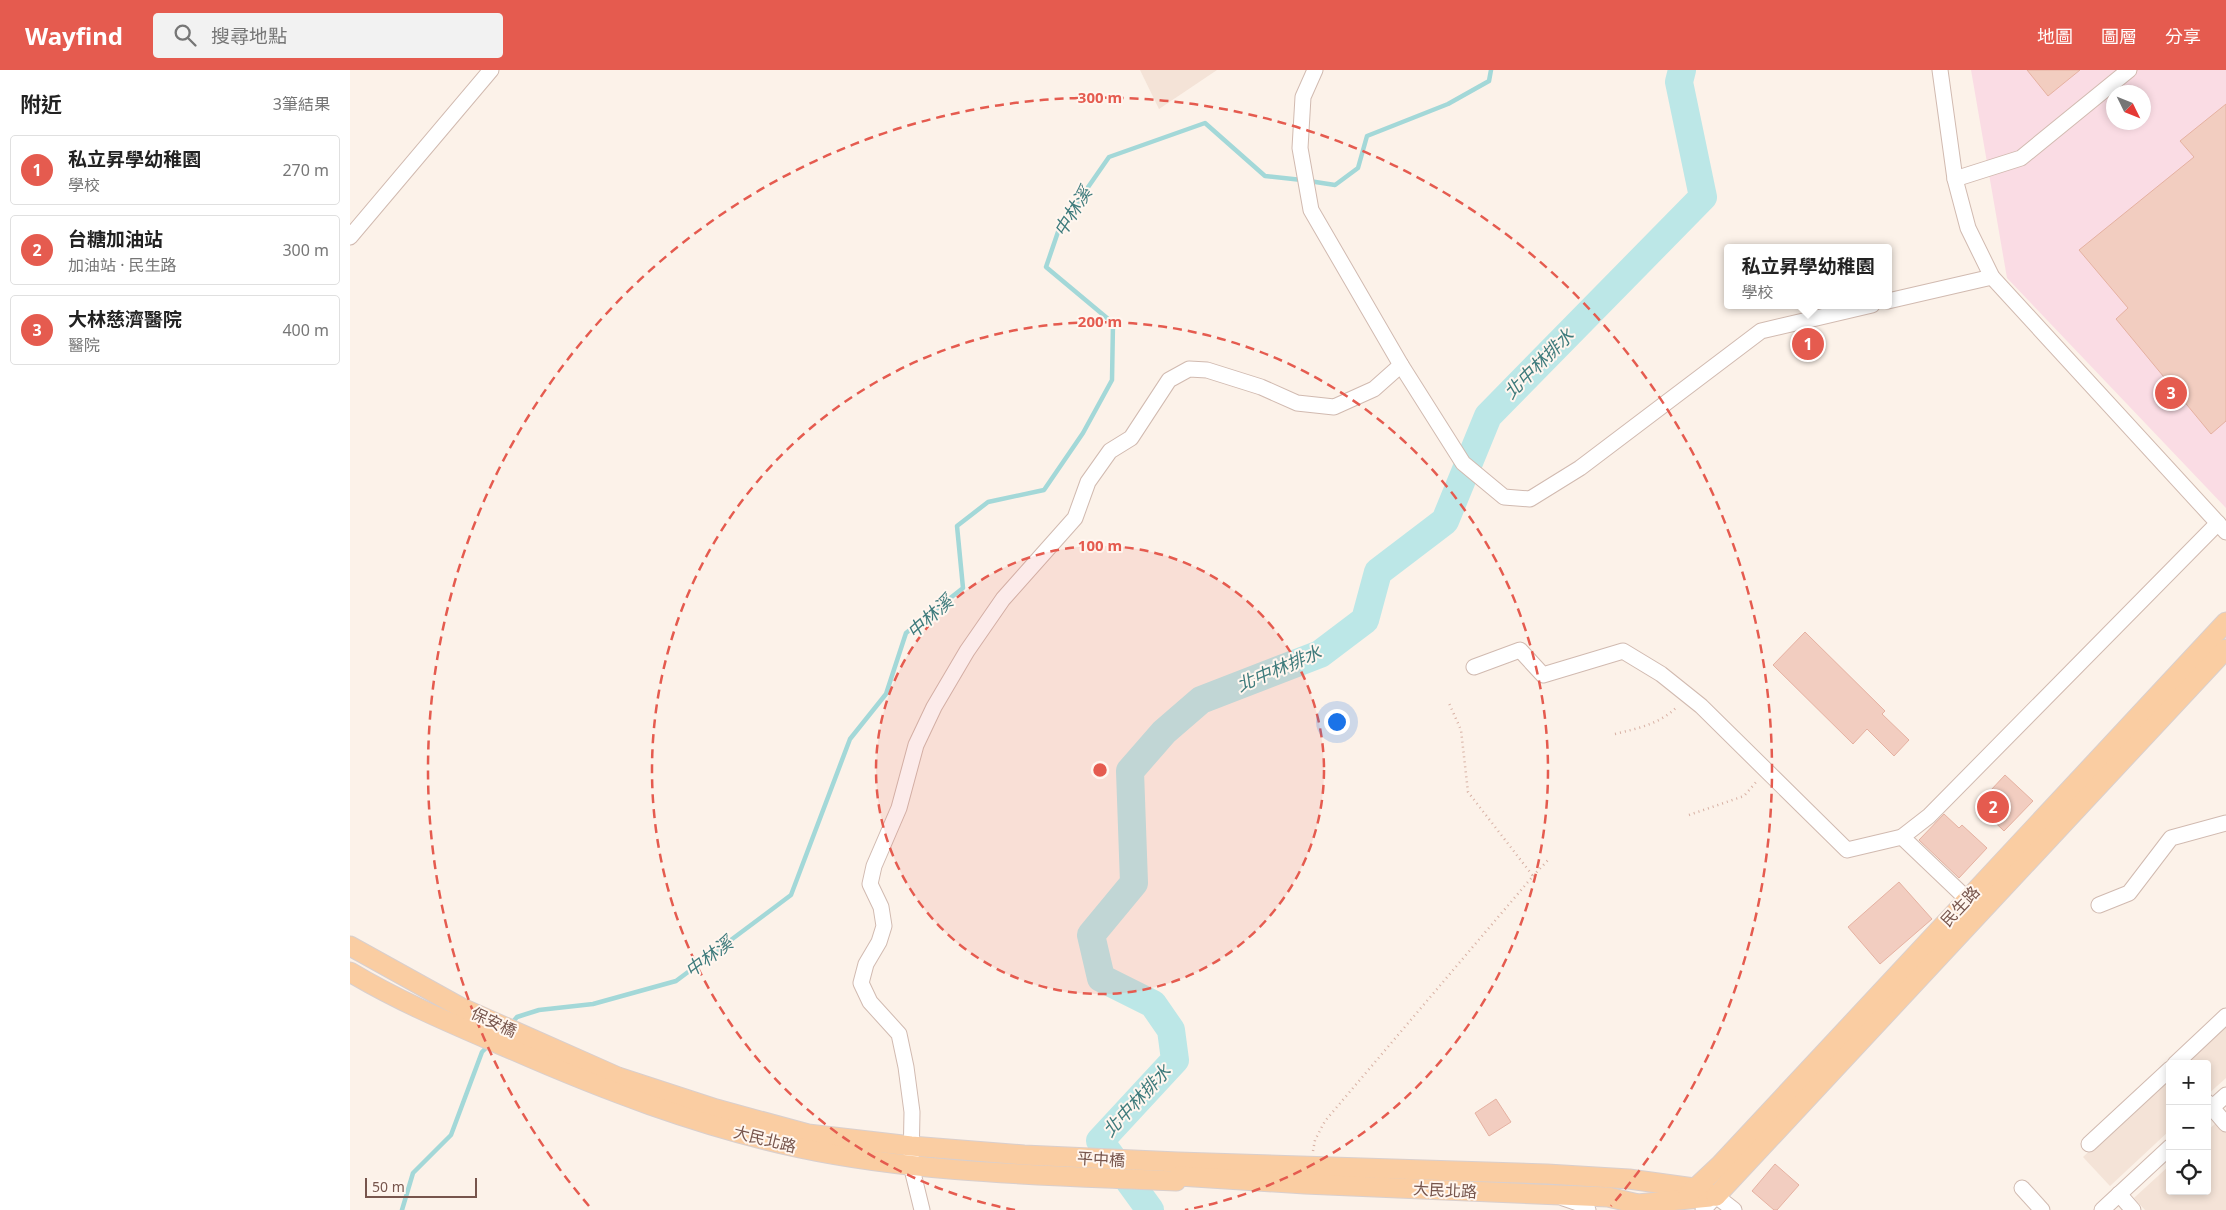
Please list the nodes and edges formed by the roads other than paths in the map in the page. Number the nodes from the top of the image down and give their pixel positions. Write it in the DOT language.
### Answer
graph roads {
  1 [pos="491,70"];
  2 [pos="1315,70"];
  3 [pos="1940,70"];
  4 [pos="2129,70"];
  5 [pos="1955,179"];
  6 [pos="350,237"];
  7 [pos="1992,277"];
  8 [pos="1892,301"];
  9 [pos="1856,309"];
  10 [pos="1401,365"];
  11 [pos="2222,528"];
  12 [pos="2226,622"];
  13 [pos="2226,649"];
  14 [pos="1474,667"];
  15 [pos="2226,823"];
  16 [pos="1902,837"];
  17 [pos="1967,899"];
  18 [pos="2099,905"];
  19 [pos="350,946"];
  20 [pos="350,972"];
  21 [pos="456,1015"];
  22 [pos="2226,1016"];
  23 [pos="524,1046"];
  24 [pos="2179,1060"];
  25 [pos="2166,1072"];
  26 [pos="2226,1095"];
  27 [pos="2211,1106"];
  28 [pos="2211,1109"];
  29 [pos="2226,1124"];
  30 [pos="2089,1144"];
  31 [pos="2167,1150"];
  32 [pos="911,1156"];
  33 [pos="1024,1164"];
  34 [pos="1176,1172"];
  35 [pos="2022,1188"];
  36 [pos="2119,1194"];
  37 [pos="1554,1196"];
  38 [pos="1716,1196"];
  39 [pos="1685,1199"];
  40 [pos="922,1210"];
  41 [pos="1588,1210"];
  42 [pos="1702,1210"];
  43 [pos="1734,1210"];
  44 [pos="2042,1210"];
  45 [pos="2102,1210"];
  46 [pos="2133,1210"];
  1 -- 6 [label="street"];
  2 -- 10 [label="street"];
  3 -- 5 [label="street"];
  4 -- 5 [label="street"];
  5 -- 7 [label="street"];
  7 -- 8 [label="street"];
  7 -- 11 [label="street"];
  9 -- 10 [label="street"];
  10 -- 32 [label="street"];
  11 -- 16 [label="street"];
  12 -- 17 [label="main road, 民生路"];
  13 -- 38 [label="main road, 民生路"];
  14 -- 16 [label="street"];
  15 -- 18 [label="street"];
  16 -- 17 [label="street"];
  17 -- 39 [label="main road, 民生路"];
  19 -- 21 [label="main road"];
  20 -- 21 [label="main road"];
  21 -- 23 [label="main road, 保安橋"];
  22 -- 24 [label="street"];
  23 -- 32 [label="main road, 大民北路"];
  25 -- 30 [label="street"];
  26 -- 27 [label="street"];
  28 -- 29 [label="street"];
  31 -- 36 [label="street"];
  32 -- 33 [label="main road, 大民北路"];
  32 -- 40 [label="street"];
  33 -- 34 [label="main road, 平中橋"];
  34 -- 37 [label="main road, 大民北路"];
  34 -- 39 [label="main road, 大民北路"];
  35 -- 44 [label="street"];
  36 -- 45 [label="street"];
  36 -- 46 [label="street"];
  37 -- 39 [label="main road, 大民北路"];
  37 -- 41 [label="street"];
  38 -- 39 [label="main road"];
  38 -- 42 [label="street"];
  38 -- 43 [label="street"];
}
